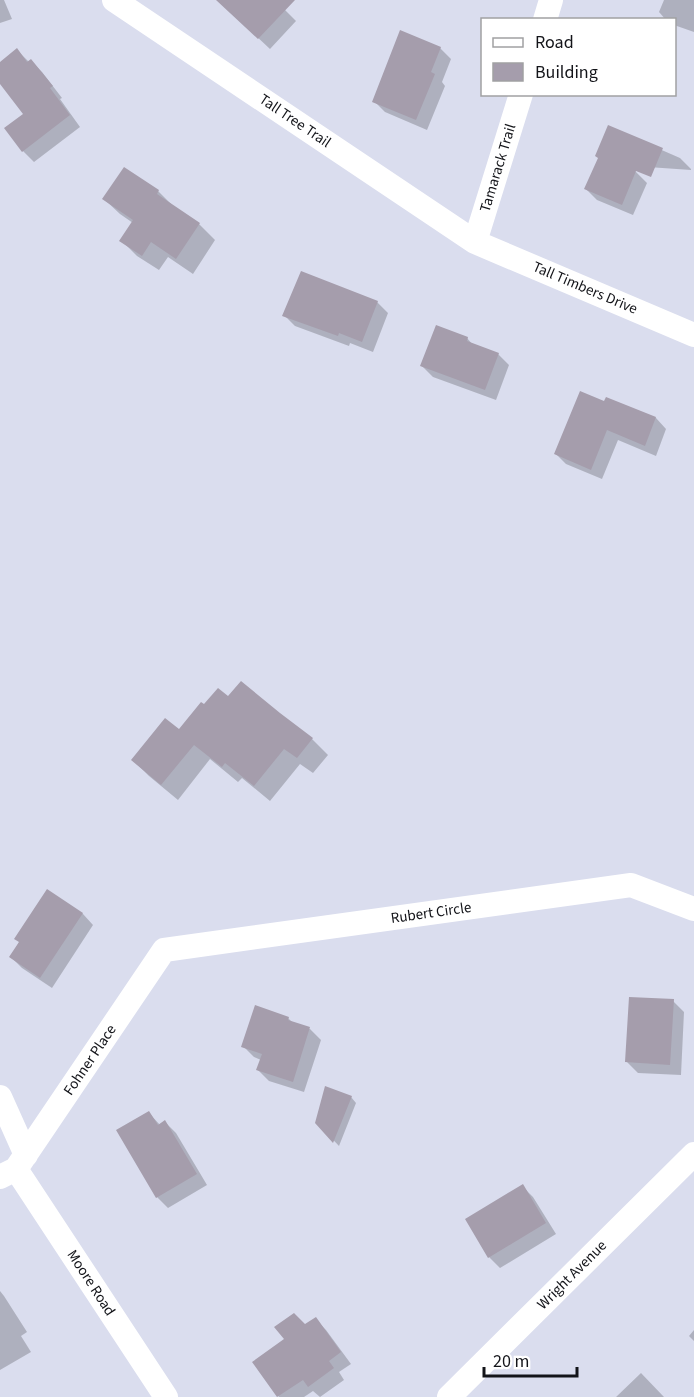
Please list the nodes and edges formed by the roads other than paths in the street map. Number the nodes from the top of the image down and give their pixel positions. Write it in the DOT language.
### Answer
graph roads {
  1 [pos="114,0"];
  2 [pos="551,0"];
  3 [pos="546,18"];
  4 [pos="520,96"];
  5 [pos="475,242"];
  6 [pos="694,334"];
  7 [pos="694,909"];
  8 [pos="164,950"];
  9 [pos="0,1096"];
  10 [pos="694,1154"];
  11 [pos="14,1167"];
  12 [pos="166,1397"];
  13 [pos="449,1397"];
  1 -- 5 [label="street, Tall Tree Trail"];
  2 -- 3 [label="street"];
  4 -- 5 [label="street, Tamarack Trail"];
  5 -- 6 [label="street, Tall Timbers Drive"];
  7 -- 8 [label="street, Rubert Circle"];
  8 -- 11 [label="street, Fohner Place"];
  9 -- 11 [label="street, Moore Road"];
  10 -- 13 [label="street, Wright Avenue"];
  11 -- 12 [label="street, Moore Road"];
}
